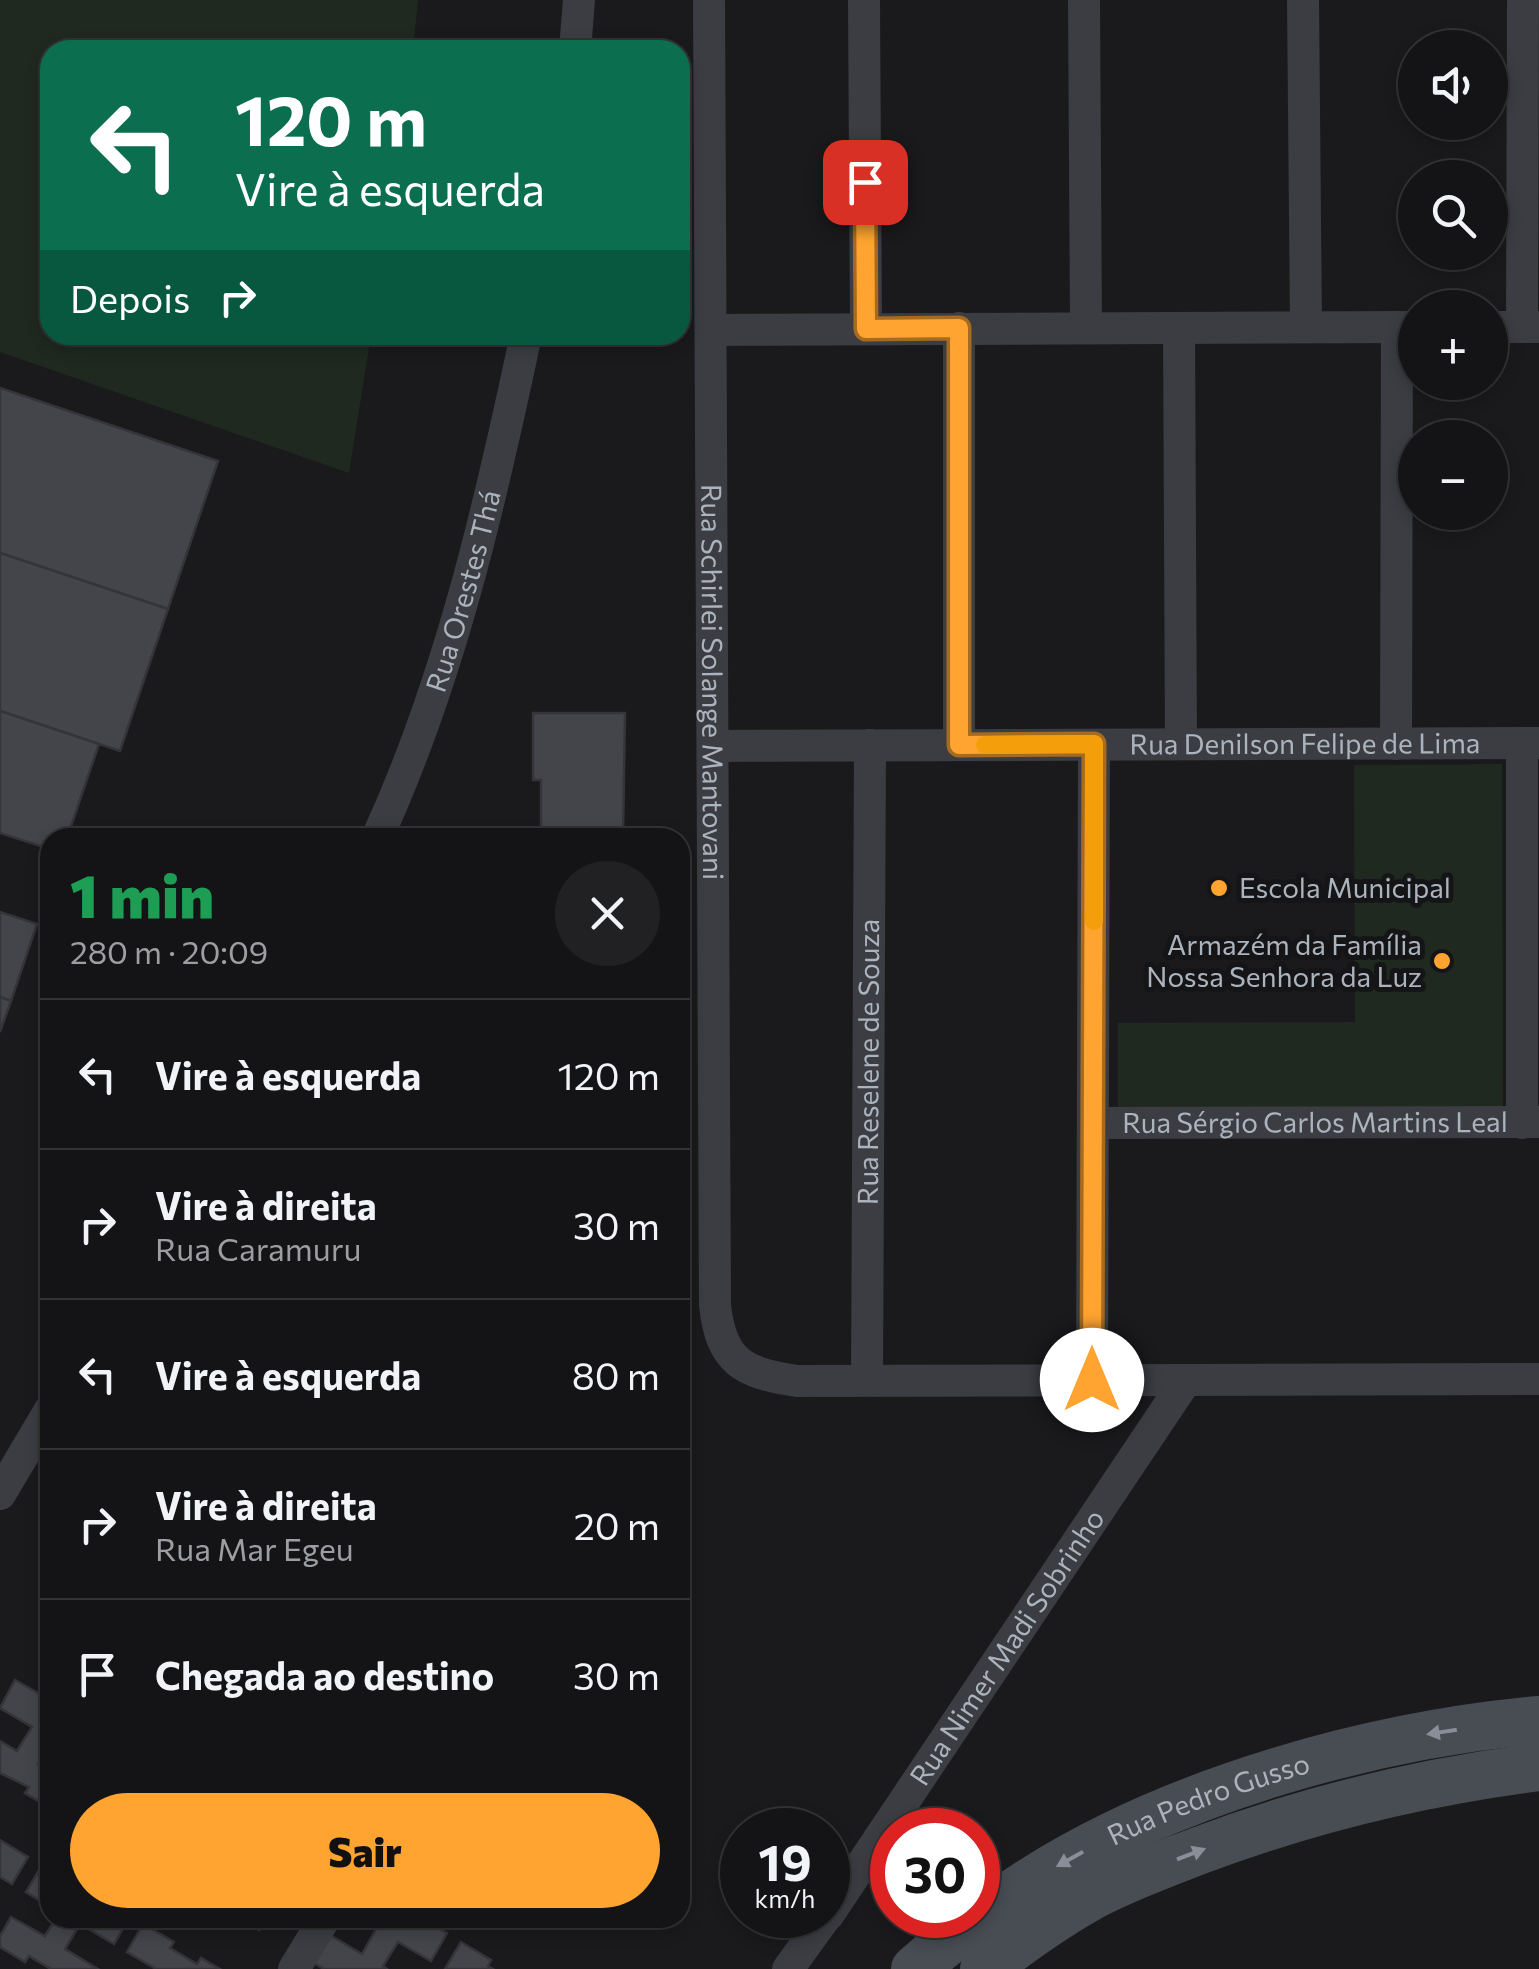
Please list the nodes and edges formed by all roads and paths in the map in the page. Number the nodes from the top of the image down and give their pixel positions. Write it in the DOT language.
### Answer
graph roads {
  1 [pos="579,0"];
  2 [pos="710,0"];
  3 [pos="864,0"];
  4 [pos="1084,0"];
  5 [pos="1304,0"];
  6 [pos="1523,0"];
  7 [pos="576,40"];
  8 [pos="1306,327"];
  9 [pos="1398,327"];
  10 [pos="1517,327"];
  11 [pos="959,328"];
  12 [pos="1086,328"];
  13 [pos="1179,328"];
  14 [pos="866,329"];
  15 [pos="711,330"];
  16 [pos="524,345"];
  17 [pos="1404,400"];
  18 [pos="1530,743"];
  19 [pos="1094,744"];
  20 [pos="1181,744"];
  21 [pos="1396,744"];
  22 [pos="959,745"];
  23 [pos="712,746"];
  24 [pos="870,746"];
  25 [pos="381,828"];
  26 [pos="1531,1122"];
  27 [pos="1093,1123"];
  28 [pos="1539,1379"];
  29 [pos="867,1380"];
  30 [pos="1092,1380"];
  31 [pos="1186,1380"];
  32 [pos="40,1427"];
  33 [pos="0,1494"];
  34 [pos="1539,1720"];
  35 [pos="1539,1767"];
  36 [pos="850,1881"];
  37 [pos="319,1928"];
  38 [pos="812,1938"];
  39 [pos="796,1962"];
  40 [pos="294,1969"];
  41 [pos="914,1969"];
  42 [pos="984,1969"];
  1 -- 7 [label="street"];
  2 -- 15 [label="street, Rua Schirlei Solange Mantovani"];
  3 -- 14 [label="street"];
  4 -- 12 [label="street"];
  5 -- 8 [label="street"];
  6 -- 10 [label="street"];
  8 -- 9 [label="street"];
  8 -- 13 [label="street"];
  11 -- 12 [label="street"];
  11 -- 14 [label="street"];
  11 -- 22 [label="street"];
  12 -- 13 [label="street"];
  13 -- 20 [label="street"];
  14 -- 15 [label="street"];
  15 -- 23 [label="street, Rua Schirlei Solange Mantovani"];
  16 -- 25 [label="street, Rua Orestes Thá"];
  17 -- 21 [label="street"];
  18 -- 21 [label="street, Rua Denilson Felipe de Lima"];
  18 -- 26 [label="street"];
  19 -- 20 [label="street, Rua Denilson Felipe de Lima"];
  19 -- 22 [label="street, Rua Denilson Felipe de Lima"];
  19 -- 27 [label="street"];
  20 -- 21 [label="street, Rua Denilson Felipe de Lima"];
  22 -- 24 [label="street, Rua Denilson Felipe de Lima"];
  23 -- 24 [label="street, Rua Denilson Felipe de Lima"];
  23 -- 29 [label="street, Rua Schirlei Solange Mantovani"];
  24 -- 29 [label="street, Rua Reselene de Souza"];
  26 -- 27 [label="street, Rua Sérgio Carlos Martins Leal"];
  27 -- 30 [label="street"];
  28 -- 31 [label="street"];
  29 -- 30 [label="street"];
  30 -- 31 [label="street"];
  31 -- 36 [label="street, Rua Nimer Madi Sobrinho"];
  32 -- 33 [label="street"];
  34 -- 41 [label="main road, Rua Pedro Gusso, one-way"];
  42 -- 35 [label="main road, Rua Pedro Gusso, one-way"];
  37 -- 40 [label="street"];
  38 -- 39 [label="street, Rua Nimer Madi Sobrinho"];
}
